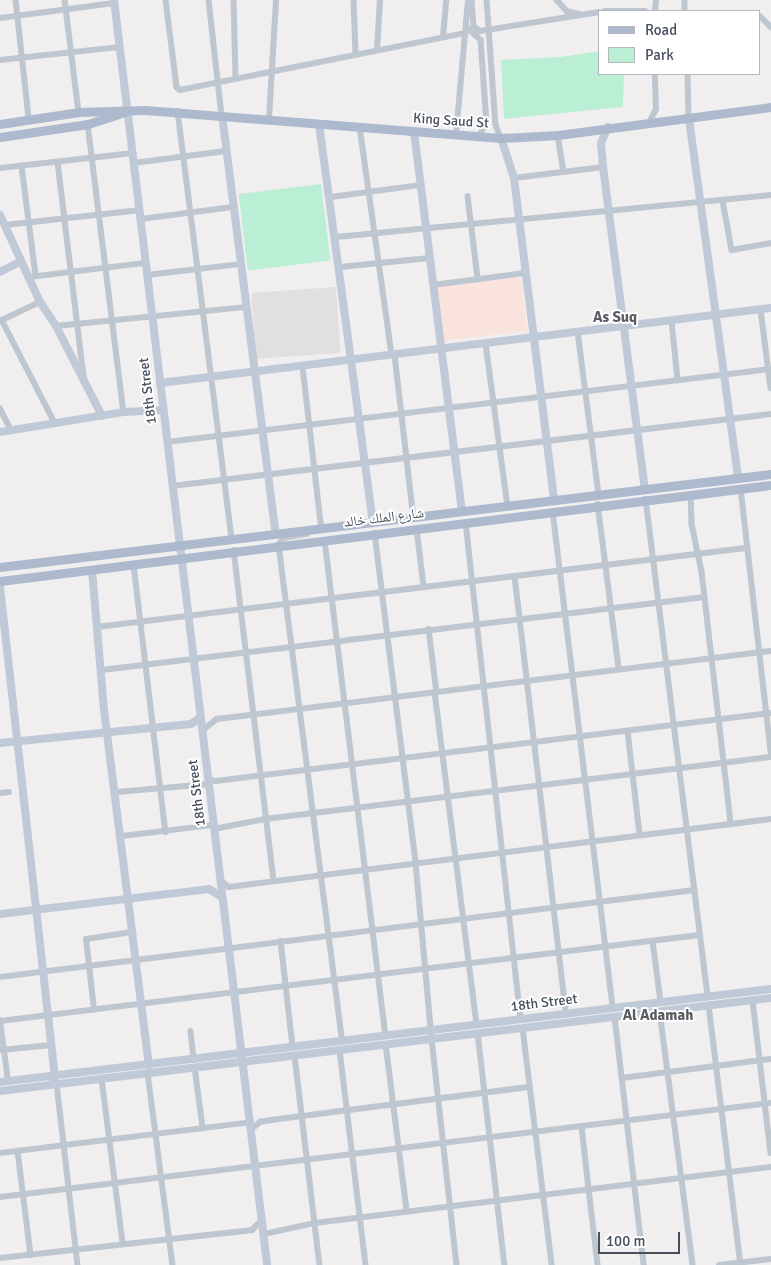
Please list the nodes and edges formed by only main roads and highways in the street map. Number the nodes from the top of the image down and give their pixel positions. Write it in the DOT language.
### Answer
graph roads {
  1 [pos="771,107"];
  2 [pos="127,110"];
  3 [pos="0,124"];
  4 [pos="0,137"];
  5 [pos="771,474"];
  6 [pos="771,485"];
  7 [pos="598,500"];
  8 [pos="0,568"];
  9 [pos="0,582"];
  1 -- 2 [label="main road, King Saud St"];
  2 -- 3 [label="main road, King Saud St"];
  2 -- 4 [label="main road, King Saud St"];
  5 -- 7 [label="main road, شارع الملك خالد"];
  6 -- 7 [label="main road, شارع الملك خالد"];
  7 -- 8 [label="main road, شارع الملك خالد"];
  7 -- 9 [label="main road, شارع الملك خالد"];
}
